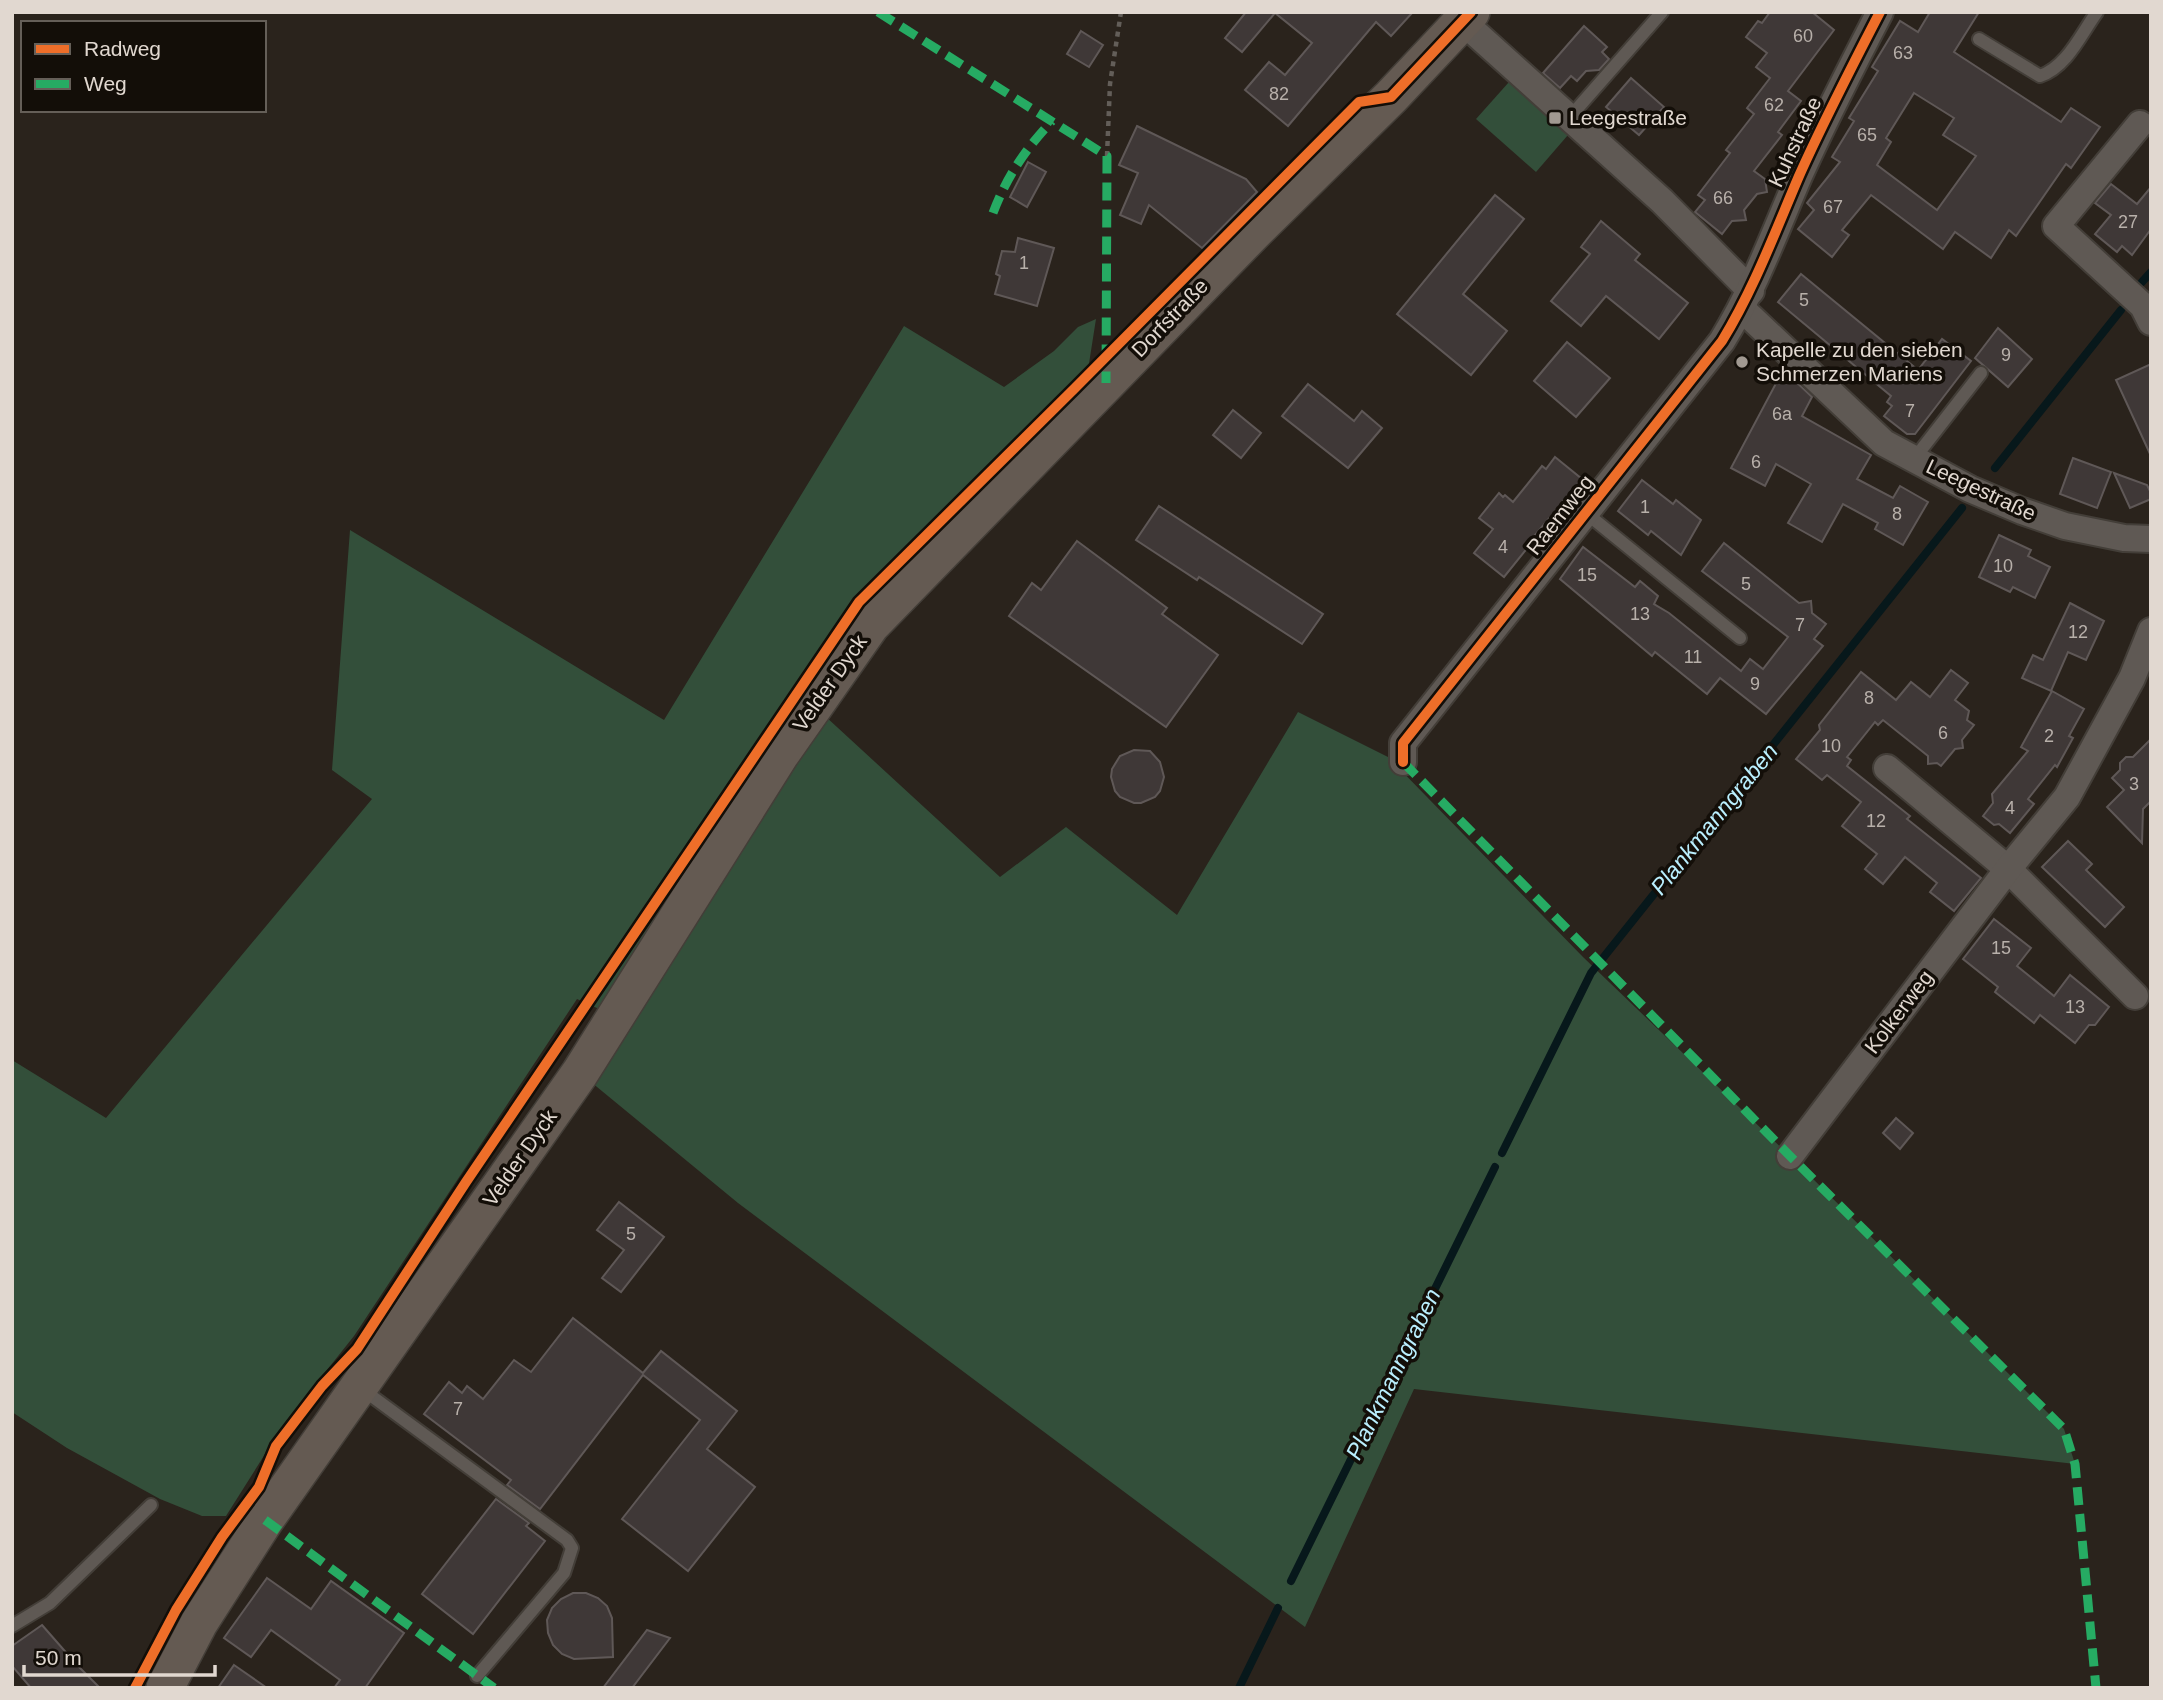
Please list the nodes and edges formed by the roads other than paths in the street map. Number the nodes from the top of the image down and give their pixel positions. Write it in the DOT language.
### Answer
graph roads {
  1 [pos="1662,12"];
  2 [pos="1881,12"];
  3 [pos="2097,12"];
  4 [pos="1466,17"];
  5 [pos="1979,39"];
  6 [pos="1569,118"];
  7 [pos="2140,124"];
  8 [pos="1746,300"];
  9 [pos="2151,322"];
  10 [pos="1981,373"];
  11 [pos="1914,459"];
  12 [pos="1586,513"];
  13 [pos="2151,539"];
  14 [pos="871,625"];
  15 [pos="2151,631"];
  16 [pos="1740,638"];
  17 [pos="1403,762"];
  18 [pos="1887,768"];
  19 [pos="2008,869"];
  20 [pos="2135,996"];
  21 [pos="1790,1156"];
  22 [pos="359,1387"];
  23 [pos="151,1505"];
  24 [pos="12,1626"];
  25 [pos="477,1676"];
  26 [pos="164,1688"];
  1 -- 6 [label="lane"];
  2 -- 8 [label="street, Kuhstraße"];
  3 -- 5 [label="lane"];
  4 -- 6 [label="street, Leegestraße"];
  4 -- 14 [label="main road, Dorfstraße"];
  6 -- 8 [label="street, Leegestraße"];
  7 -- 9 [label="street"];
  8 -- 11 [label="street, Leegestraße"];
  8 -- 12 [label="street, Raemweg"];
  10 -- 11 [label="lane"];
  11 -- 13 [label="street, Leegestraße"];
  12 -- 16 [label="lane, Raemweg"];
  12 -- 17 [label="street, Raemweg"];
  14 -- 22 [label="main road, Velder Dyck"];
  15 -- 19 [label="street, Kolkerweg"];
  18 -- 19 [label="street"];
  19 -- 20 [label="street"];
  19 -- 21 [label="street, Kolkerweg"];
  22 -- 25 [label="lane"];
  22 -- 26 [label="main road, Velder Dyck"];
  23 -- 24 [label="lane"];
}
